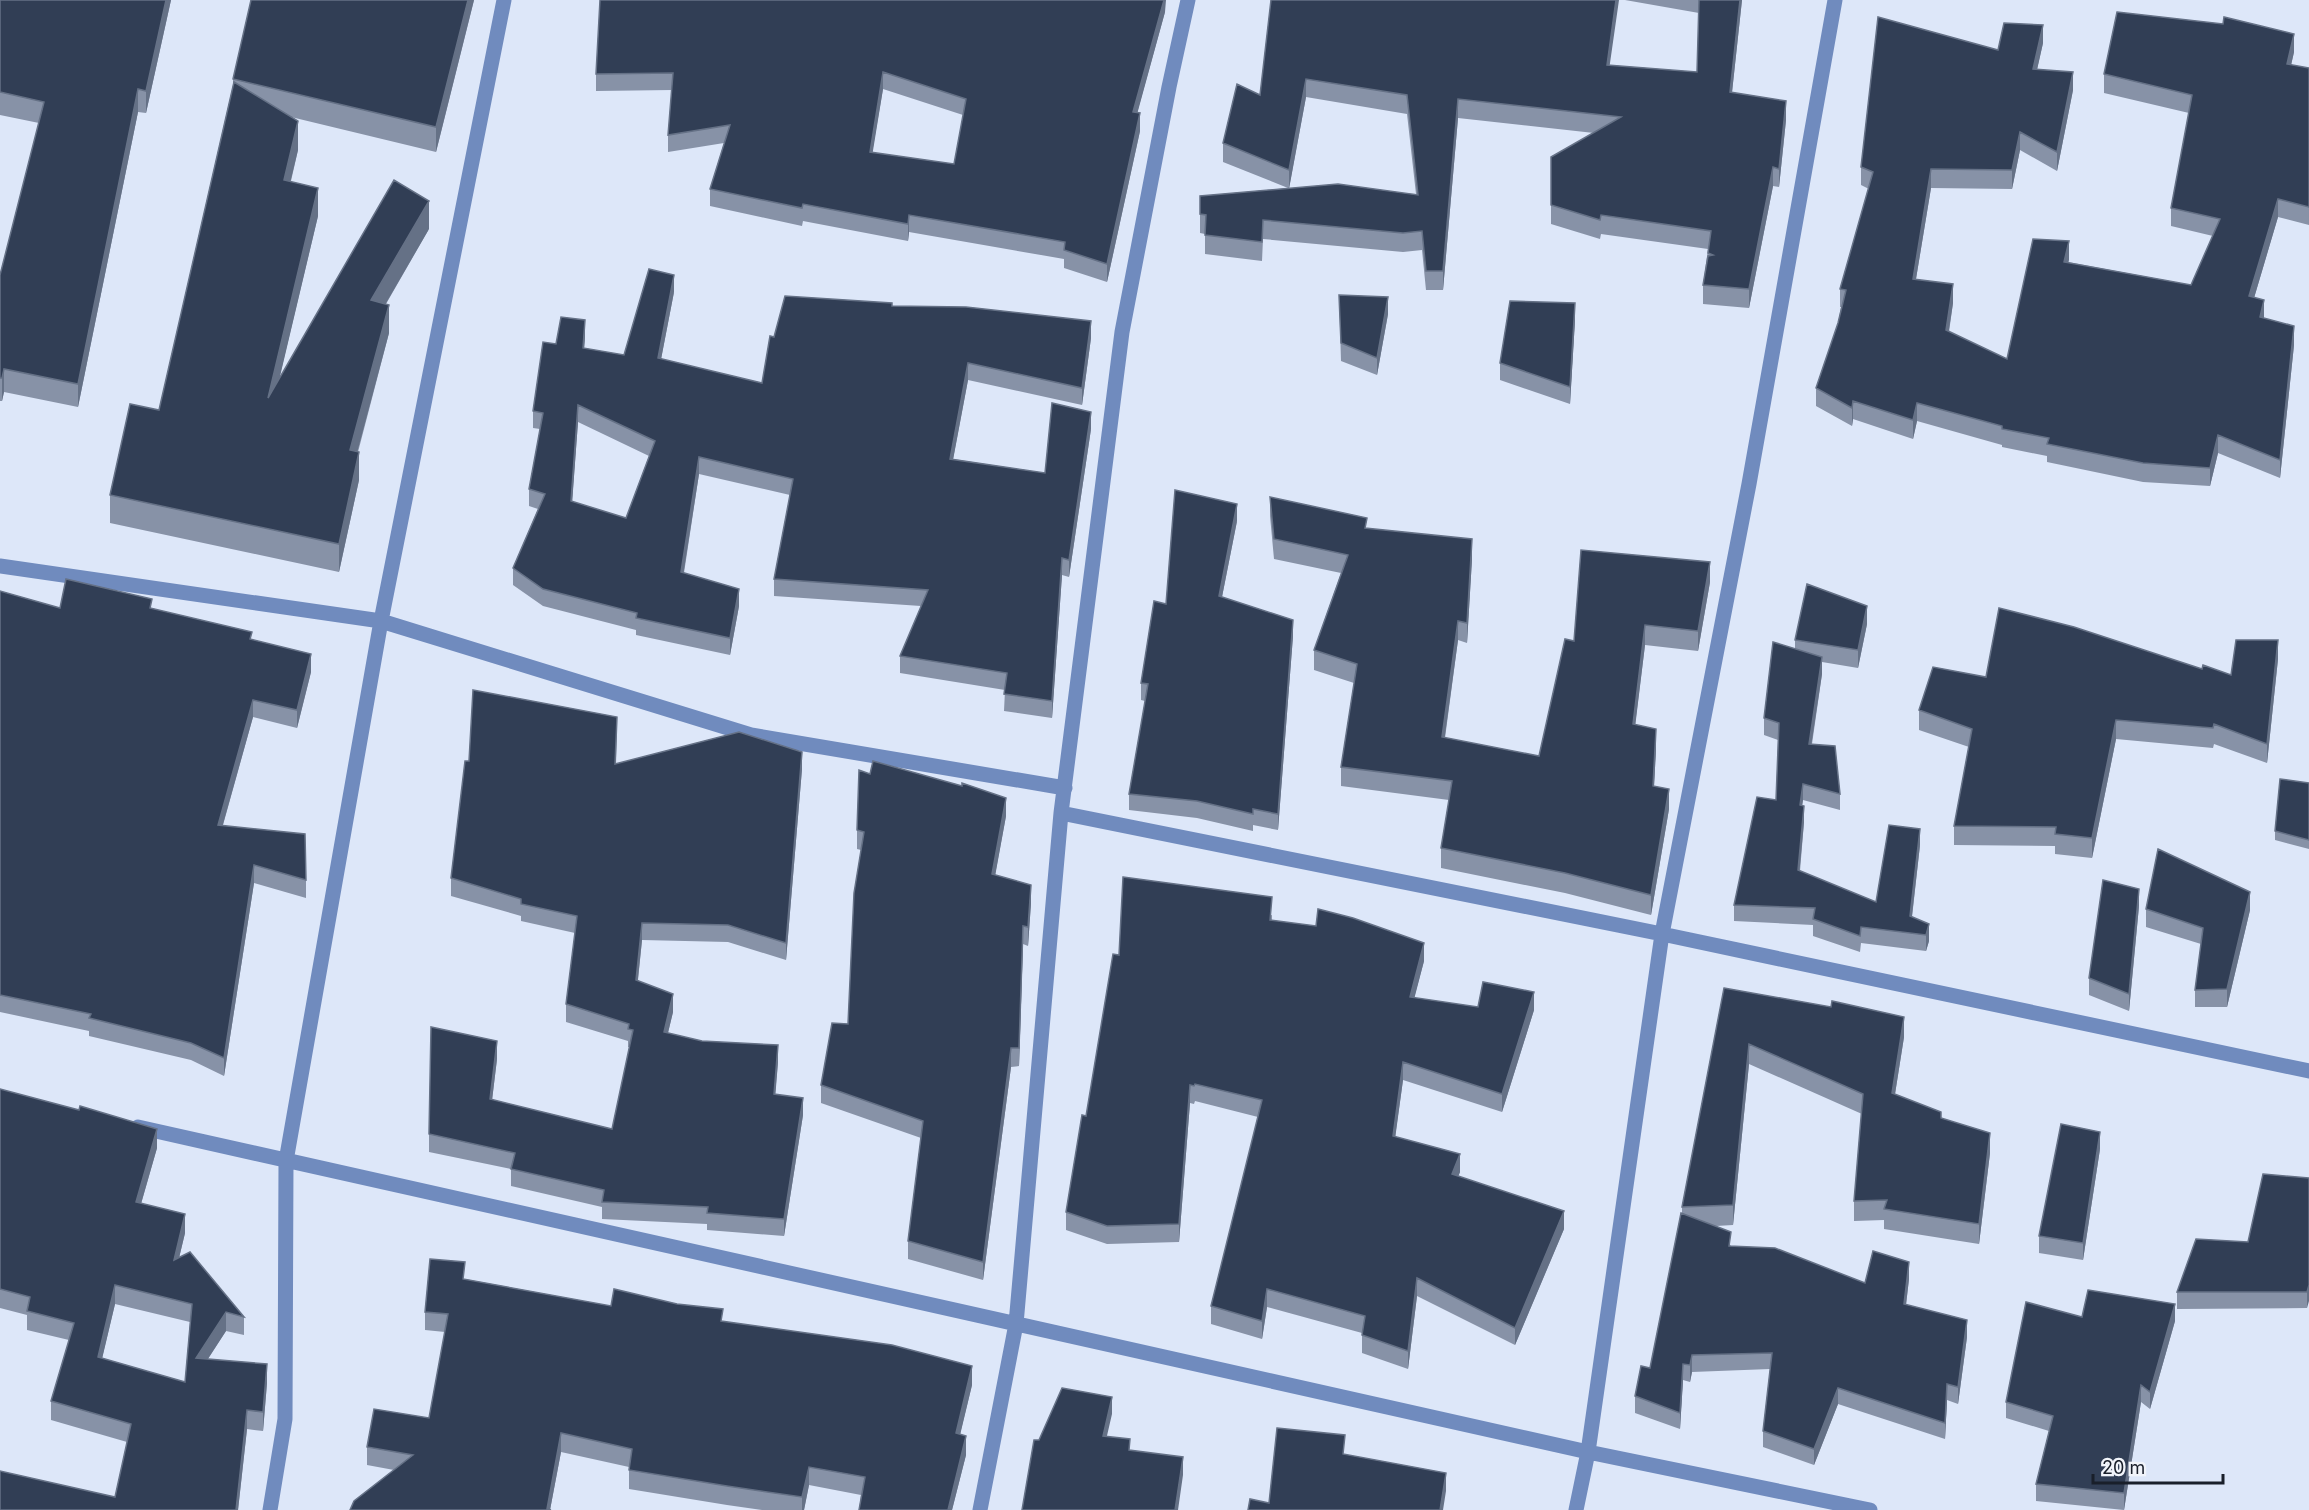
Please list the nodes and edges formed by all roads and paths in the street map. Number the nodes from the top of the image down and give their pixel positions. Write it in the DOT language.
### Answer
graph roads {
  1 [pos="504,0"];
  2 [pos="1188,0"];
  3 [pos="1834,0"];
  4 [pos="0,566"];
  5 [pos="381,621"];
  6 [pos="1065,788"];
  7 [pos="1061,813"];
  8 [pos="1662,934"];
  9 [pos="2309,1071"];
  10 [pos="126,1125"];
  11 [pos="286,1161"];
  12 [pos="1016,1324"];
  13 [pos="1588,1452"];
  14 [pos="270,1510"];
  15 [pos="980,1510"];
  16 [pos="1576,1510"];
  17 [pos="1870,1510"];
  1 -- 5 [label="street"];
  2 -- 6 [label="street"];
  3 -- 8 [label="street"];
  4 -- 5 [label="street"];
  5 -- 6 [label="street"];
  5 -- 11 [label="street"];
  6 -- 7 [label="street"];
  7 -- 8 [label="street"];
  7 -- 12 [label="street"];
  8 -- 9 [label="street"];
  8 -- 13 [label="street"];
  10 -- 11 [label="street"];
  11 -- 12 [label="street"];
  11 -- 14 [label="street"];
  12 -- 13 [label="street"];
  12 -- 15 [label="street"];
  13 -- 16 [label="street"];
  13 -- 17 [label="street"];
}
